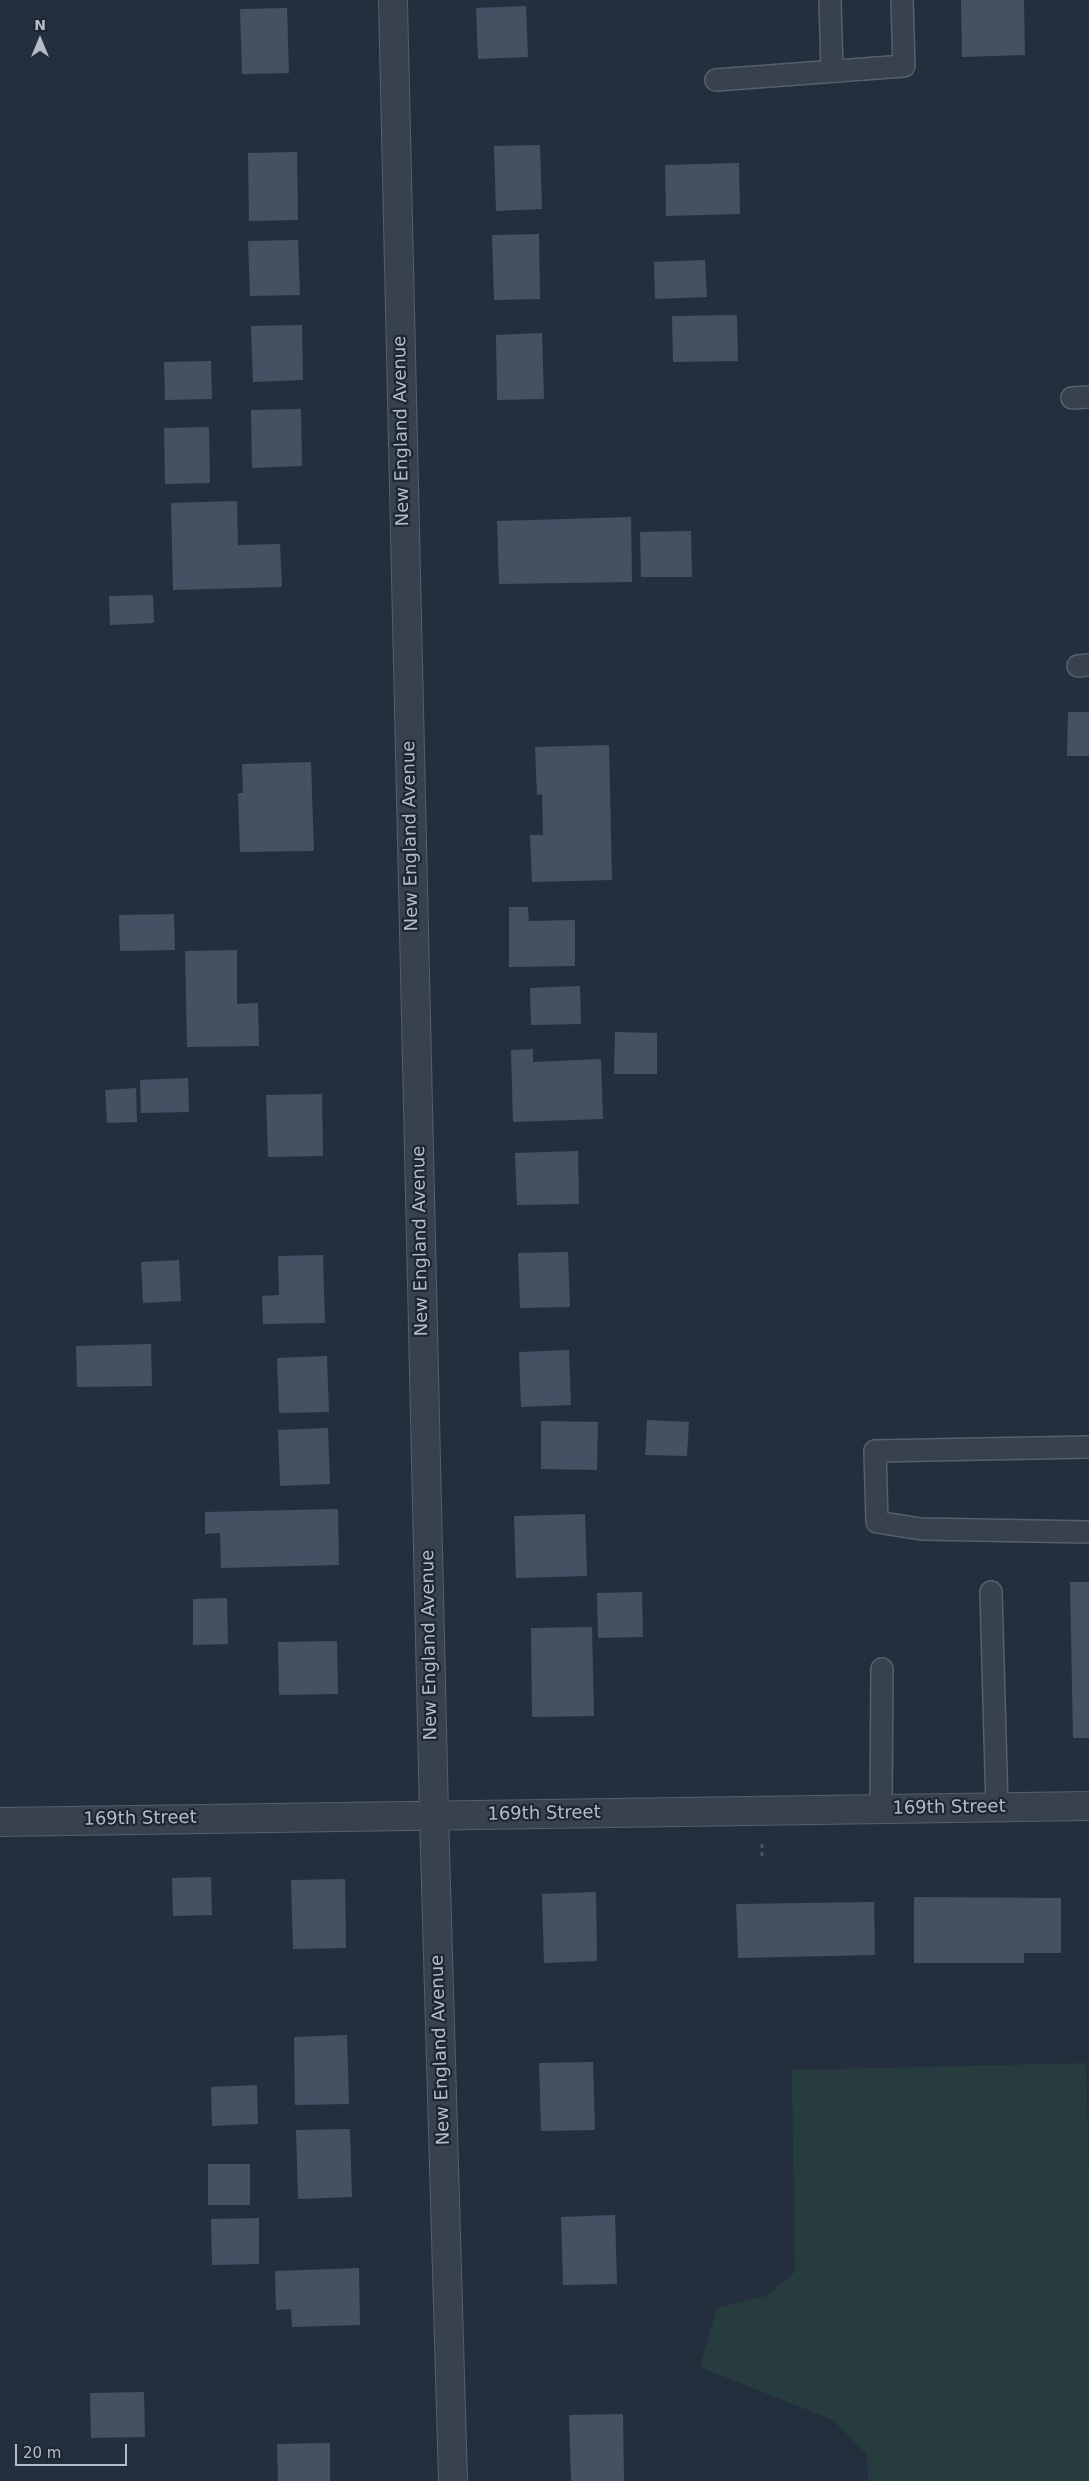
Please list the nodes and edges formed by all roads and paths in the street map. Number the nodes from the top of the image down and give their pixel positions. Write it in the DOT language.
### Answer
graph roads {
  1 [pos="393,0"];
  2 [pos="830,0"];
  3 [pos="902,0"];
  4 [pos="832,71"];
  5 [pos="716,80"];
  6 [pos="1089,1447"];
  7 [pos="1089,1532"];
  8 [pos="992,1592"];
  9 [pos="882,1669"];
  10 [pos="1089,1806"];
  11 [pos="997,1808"];
  12 [pos="881,1810"];
  13 [pos="434,1815"];
  14 [pos="0,1822"];
  15 [pos="453,2481"];
  1 -- 13 [label="street, New England Avenue"];
  2 -- 4 [label="lane"];
  3 -- 4 [label="lane"];
  4 -- 5 [label="lane"];
  6 -- 7 [label="lane"];
  8 -- 11 [label="lane"];
  9 -- 12 [label="lane"];
  10 -- 11 [label="street, 169th Street"];
  11 -- 12 [label="street, 169th Street"];
  12 -- 13 [label="street, 169th Street"];
  13 -- 14 [label="street, 169th Street"];
  13 -- 15 [label="street, New England Avenue"];
}
